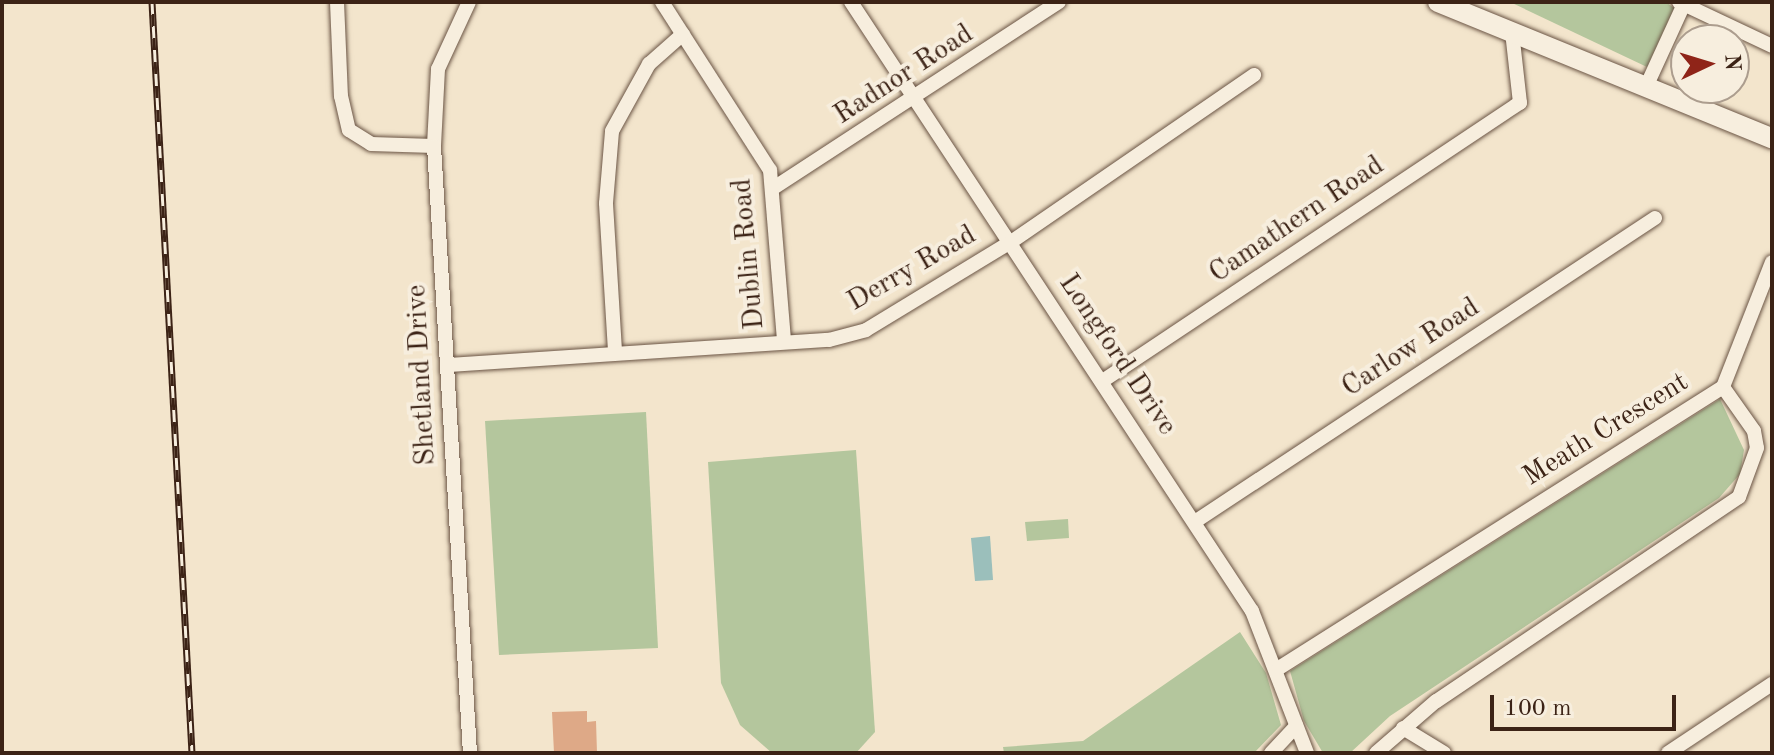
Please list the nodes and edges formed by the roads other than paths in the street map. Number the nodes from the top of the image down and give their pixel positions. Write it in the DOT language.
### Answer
graph roads {
  1 [pos="337,2"];
  2 [pos="469,2"];
  3 [pos="662,2"];
  4 [pos="851,2"];
  5 [pos="1059,2"];
  6 [pos="1438,2"];
  7 [pos="1470,2"];
  8 [pos="1683,3"];
  9 [pos="1512,32"];
  10 [pos="683,34"];
  11 [pos="1772,46"];
  12 [pos="1254,75"];
  13 [pos="1648,82"];
  14 [pos="916,100"];
  15 [pos="1772,124"];
  16 [pos="1772,138"];
  17 [pos="434,146"];
  18 [pos="775,187"];
  19 [pos="1655,218"];
  20 [pos="1011,242"];
  21 [pos="1772,262"];
  22 [pos="784,341"];
  23 [pos="615,351"];
  24 [pos="449,365"];
  25 [pos="1104,380"];
  26 [pos="1723,387"];
  27 [pos="1196,521"];
  28 [pos="1279,668"];
  29 [pos="1772,684"];
  30 [pos="1296,726"];
  31 [pos="1403,728"];
  32 [pos="470,753"];
  33 [pos="1271,753"];
  34 [pos="1307,753"];
  35 [pos="1376,753"];
  36 [pos="1444,753"];
  37 [pos="1668,753"];
  1 -- 17 [label="street"];
  2 -- 17 [label="street, Shetland Drive"];
  3 -- 10 [label="street, Dublin Road"];
  4 -- 14 [label="street, Longford Drive"];
  5 -- 14 [label="street, Radnor Road"];
  6 -- 9 [label="main road"];
  7 -- 13 [label="main road"];
  8 -- 11 [label="street"];
  8 -- 13 [label="street"];
  9 -- 13 [label="main road"];
  9 -- 25 [label="street, Camathern Road"];
  10 -- 18 [label="street, Dublin Road"];
  10 -- 23 [label="street"];
  12 -- 20 [label="street, Derry Road"];
  13 -- 15 [label="main road"];
  13 -- 16 [label="main road"];
  14 -- 18 [label="street, Radnor Road"];
  14 -- 20 [label="street, Longford Drive"];
  17 -- 24 [label="street, Shetland Drive"];
  18 -- 22 [label="street, Dublin Road"];
  19 -- 27 [label="street, Carlow Road"];
  20 -- 22 [label="street, Derry Road"];
  20 -- 25 [label="street, Longford Drive"];
  21 -- 26 [label="street"];
  22 -- 23 [label="street, Derry Road"];
  23 -- 24 [label="street, Derry Road"];
  24 -- 32 [label="street, Shetland Drive"];
  25 -- 27 [label="street, Longford Drive"];
  26 -- 28 [label="street, Meath Crescent"];
  26 -- 31 [label="street, Meath Crescent"];
  27 -- 28 [label="street, Longford Drive"];
  28 -- 30 [label="street, Longford Drive"];
  29 -- 37 [label="street"];
  30 -- 33 [label="street"];
  30 -- 34 [label="street, Longford Drive"];
  31 -- 35 [label="street, Meath Crescent"];
  31 -- 36 [label="street"];
}
